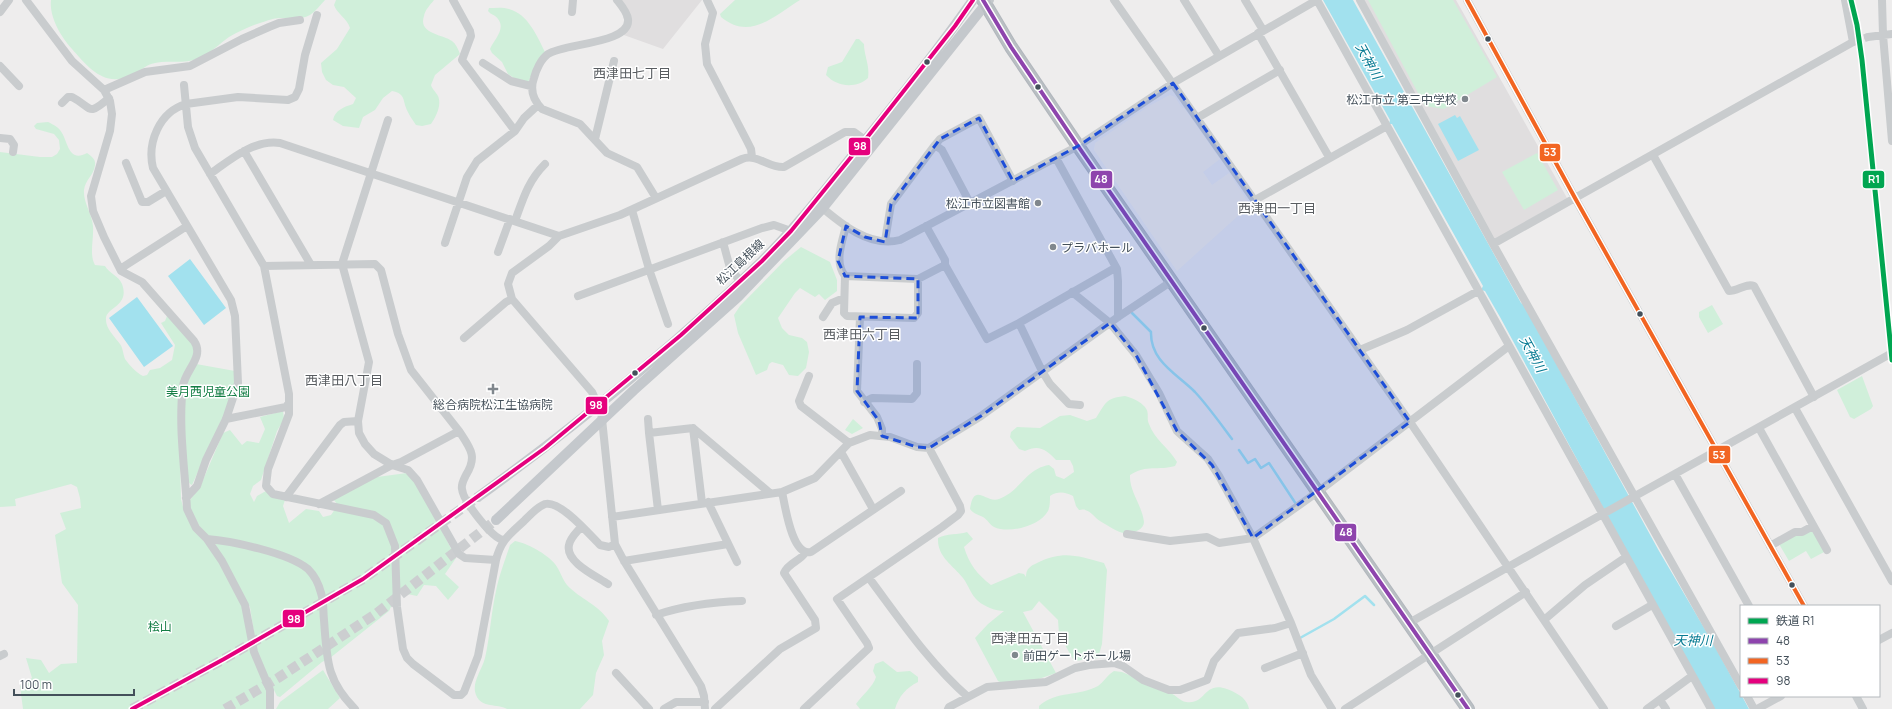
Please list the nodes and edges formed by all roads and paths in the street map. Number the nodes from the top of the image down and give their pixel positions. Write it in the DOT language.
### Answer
graph roads {
  1 [pos="9,0"];
  2 [pos="26,0"];
  3 [pos="453,0"];
  4 [pos="573,0"];
  5 [pos="617,0"];
  6 [pos="707,0"];
  7 [pos="973,0"];
  8 [pos="1114,0"];
  9 [pos="1184,0"];
  10 [pos="1245,0"];
  11 [pos="1317,0"];
  12 [pos="1360,0"];
  13 [pos="1467,0"];
  14 [pos="1845,0"];
  15 [pos="1882,0"];
  16 [pos="986,1"];
  17 [pos="1,9"];
  18 [pos="572,12"];
  19 [pos="317,15"];
  20 [pos="300,20"];
  21 [pos="1261,32"];
  22 [pos="1892,34"];
  23 [pos="1883,35"];
  24 [pos="1868,37"];
  25 [pos="1219,56"];
  26 [pos="614,61"];
  27 [pos="483,63"];
  28 [pos="0,66"];
  29 [pos="1280,70"];
  30 [pos="1173,83"];
  31 [pos="184,85"];
  32 [pos="19,86"];
  33 [pos="531,86"];
  34 [pos="104,90"];
  35 [pos="109,98"];
  36 [pos="62,102"];
  37 [pos="186,104"];
  38 [pos="538,105"];
  39 [pos="1197,118"];
  40 [pos="388,120"];
  41 [pos="1387,126"];
  42 [pos="515,130"];
  43 [pos="0,138"];
  44 [pos="595,139"];
  45 [pos="865,140"];
  46 [pos="1892,141"];
  47 [pos="936,145"];
  48 [pos="1078,146"];
  49 [pos="244,151"];
  50 [pos="13,152"];
  51 [pos="1653,155"];
  52 [pos="752,157"];
  53 [pos="1330,157"];
  54 [pos="1056,158"];
  55 [pos="126,164"];
  56 [pos="545,164"];
  57 [pos="370,173"];
  58 [pos="210,174"];
  59 [pos="1013,181"];
  60 [pos="166,191"];
  61 [pos="656,198"];
  62 [pos="1575,198"];
  63 [pos="1255,200"];
  64 [pos="458,201"];
  65 [pos="970,203"];
  66 [pos="819,205"];
  67 [pos="632,210"];
  68 [pos="513,220"];
  69 [pos="187,226"];
  70 [pos="846,226"];
  71 [pos="926,226"];
  72 [pos="790,231"];
  73 [pos="559,236"];
  74 [pos="885,241"];
  75 [pos="723,242"];
  76 [pos="445,243"];
  77 [pos="1493,244"];
  78 [pos="498,252"];
  79 [pos="342,264"];
  80 [pos="311,265"];
  81 [pos="945,265"];
  82 [pos="264,266"];
  83 [pos="1116,268"];
  84 [pos="120,269"];
  85 [pos="649,269"];
  86 [pos="845,276"];
  87 [pos="918,279"];
  88 [pos="740,281"];
  89 [pos="1172,281"];
  90 [pos="1478,291"];
  91 [pos="1072,292"];
  92 [pos="578,296"];
  93 [pos="844,298"];
  94 [pos="512,299"];
  95 [pos="823,317"];
  96 [pos="860,317"];
  97 [pos="1118,317"];
  98 [pos="1019,323"];
  99 [pos="1110,323"];
  100 [pos="668,324"];
  101 [pos="464,338"];
  102 [pos="1510,346"];
  103 [pos="1360,350"];
  104 [pos="1892,353"];
  105 [pos="917,364"];
  106 [pos="1042,371"];
  107 [pos="809,376"];
  108 [pos="1814,397"];
  109 [pos="864,402"];
  110 [pos="289,403"];
  111 [pos="598,405"];
  112 [pos="1080,405"];
  113 [pos="1795,408"];
  114 [pos="226,419"];
  115 [pos="648,419"];
  116 [pos="602,420"];
  117 [pos="358,421"];
  118 [pos="1410,422"];
  119 [pos="693,428"];
  120 [pos="1759,428"];
  121 [pos="458,431"];
  122 [pos="649,433"];
  123 [pos="882,436"];
  124 [pos="849,443"];
  125 [pos="929,448"];
  126 [pos="1717,451"];
  127 [pos="841,452"];
  128 [pos="392,465"];
  129 [pos="1675,474"];
  130 [pos="900,491"];
  131 [pos="1319,491"];
  132 [pos="782,492"];
  133 [pos="770,493"];
  134 [pos="286,497"];
  135 [pos="478,497"];
  136 [pos="1634,497"];
  137 [pos="186,498"];
  138 [pos="705,503"];
  139 [pos="319,504"];
  140 [pos="873,509"];
  141 [pos="658,510"];
  142 [pos="1604,513"];
  143 [pos="612,517"];
  144 [pos="496,520"];
  145 [pos="1813,526"];
  146 [pos="581,527"];
  147 [pos="1127,534"];
  148 [pos="1253,538"];
  149 [pos="207,539"];
  150 [pos="503,540"];
  151 [pos="615,544"];
  152 [pos="728,544"];
  153 [pos="1770,546"];
  154 [pos="1827,550"];
  155 [pos="805,553"];
  156 [pos="1626,557"];
  157 [pos="496,560"];
  158 [pos="624,561"];
  159 [pos="737,562"];
  160 [pos="1509,567"];
  161 [pos="869,578"];
  162 [pos="1892,581"];
  163 [pos="608,584"];
  164 [pos="1526,592"];
  165 [pos="742,601"];
  166 [pos="1652,605"];
  167 [pos="1748,605"];
  168 [pos="1803,605"];
  169 [pos="656,615"];
  170 [pos="1544,620"];
  171 [pos="1291,623"];
  172 [pos="1409,623"];
  173 [pos="1616,626"];
  174 [pos="1892,633"];
  175 [pos="1880,639"];
  176 [pos="1303,653"];
  177 [pos="1430,654"];
  178 [pos="1265,668"];
  179 [pos="616,673"];
  180 [pos="1692,676"];
  181 [pos="1740,684"];
  182 [pos="968,696"];
  183 [pos="1748,697"];
  184 [pos="1778,697"];
  185 [pos="1857,697"];
  186 [pos="1660,700"];
  187 [pos="705,705"];
  188 [pos="270,709"];
  189 [pos="355,709"];
  190 [pos="649,709"];
  191 [pos="664,709"];
  192 [pos="715,709"];
  193 [pos="804,709"];
  194 [pos="948,709"];
  195 [pos="1332,709"];
  196 [pos="1345,709"];
  197 [pos="1468,709"];
  198 [pos="1604,709"];
  199 [pos="1647,709"];
  200 [pos="1666,709"];
  201 [pos="1711,709"];
  202 [pos="1754,709"];
  203 [pos="1758,709"];
  204 [pos="1863,709"];
  1 -- 17 [label="street"];
  2 -- 34 [label="street"];
  3 -- 42 [label="street"];
  4 -- 18 [label="street"];
  5 -- 33 [label="street"];
  6 -- 52 [label="street"];
  7 -- 45 [label="main road, 松江島根線"];
  8 -- 30 [label="street"];
  9 -- 25 [label="street"];
  10 -- 21 [label="street"];
  11 -- 21 [label="street"];
  11 -- 41 [label="street"];
  12 -- 77 [label="street"];
  13 -- 62 [label="street"];
  14 -- 51 [label="street"];
  15 -- 23 [label="street"];
  16 -- 48 [label="highway"];
  16 -- 66 [label="main road, 松江島根線"];
  19 -- 37 [label="street"];
  20 -- 34 [label="street"];
  21 -- 25 [label="street"];
  21 -- 29 [label="street"];
  22 -- 23 [label="street"];
  23 -- 24 [label="street"];
  23 -- 46 [label="street"];
  25 -- 30 [label="street"];
  26 -- 44 [label="street"];
  27 -- 33 [label="street"];
  28 -- 32 [label="street"];
  29 -- 39 [label="street"];
  29 -- 53 [label="street"];
  30 -- 39 [label="street"];
  30 -- 48 [label="street"];
  31 -- 37 [label="street"];
  33 -- 38 [label="street"];
  34 -- 35 [label="street"];
  35 -- 36 [label="street"];
  35 -- 84 [label="street"];
  37 -- 58 [label="street"];
  37 -- 60 [label="street"];
  38 -- 42 [label="street"];
  38 -- 44 [label="street"];
  39 -- 63 [label="street"];
  40 -- 57 [label="street"];
  41 -- 53 [label="street"];
  41 -- 90 [label="street"];
  42 -- 64 [label="street"];
  43 -- 50 [label="street"];
  44 -- 61 [label="street"];
  45 -- 52 [label="street"];
  45 -- 66 [label="main road, 松江島根線"];
  47 -- 59 [label="street"];
  47 -- 65 [label="street"];
  47 -- 74 [label="street"];
  48 -- 54 [label="street"];
  48 -- 89 [label="highway"];
  49 -- 57 [label="street"];
  49 -- 58 [label="street"];
  49 -- 80 [label="street"];
  51 -- 62 [label="street"];
  51 -- 108 [label="street"];
  52 -- 61 [label="street"];
  53 -- 63 [label="street"];
  54 -- 59 [label="street"];
  54 -- 83 [label="street"];
  55 -- 60 [label="street"];
  56 -- 68 [label="street"];
  57 -- 64 [label="street"];
  57 -- 79 [label="street"];
  58 -- 82 [label="street"];
  59 -- 65 [label="street"];
  60 -- 69 [label="street"];
  61 -- 67 [label="street"];
  62 -- 77 [label="street"];
  62 -- 126 [label="street"];
  63 -- 103 [label="street"];
  64 -- 68 [label="street"];
  64 -- 76 [label="street"];
  65 -- 71 [label="street"];
  66 -- 70 [label="street"];
  66 -- 72 [label="main road, 松江島根線"];
  66 -- 116 [label="main road, 松江島根線"];
  67 -- 73 [label="street"];
  67 -- 85 [label="street"];
  68 -- 73 [label="street"];
  68 -- 78 [label="street"];
  69 -- 84 [label="street"];
  69 -- 114 [label="street"];
  70 -- 74 [label="street"];
  70 -- 86 [label="street"];
  71 -- 74 [label="street"];
  71 -- 81 [label="street"];
  72 -- 75 [label="street"];
  72 -- 88 [label="main road, 松江島根線"];
  73 -- 94 [label="street"];
  75 -- 85 [label="street"];
  75 -- 88 [label="street"];
  77 -- 136 [label="street"];
  79 -- 80 [label="street"];
  79 -- 117 [label="street"];
  79 -- 121 [label="street"];
  80 -- 82 [label="street"];
  81 -- 87 [label="street"];
  81 -- 98 [label="street"];
  82 -- 110 [label="street"];
  83 -- 91 [label="street"];
  83 -- 97 [label="street"];
  84 -- 137 [label="street"];
  85 -- 92 [label="street"];
  85 -- 100 [label="street"];
  86 -- 87 [label="street"];
  86 -- 93 [label="street"];
  87 -- 96 [label="street"];
  88 -- 111 [label="main road, 松江島根線"];
  89 -- 97 [label="street"];
  89 -- 131 [label="highway"];
  90 -- 102 [label="street"];
  90 -- 103 [label="street"];
  91 -- 98 [label="street"];
  91 -- 99 [label="street"];
  93 -- 95 [label="street"];
  93 -- 96 [label="street"];
  94 -- 101 [label="street"];
  94 -- 111 [label="street"];
  96 -- 109 [label="street"];
  97 -- 99 [label="street"];
  98 -- 106 [label="street"];
  99 -- 106 [label="street"];
  99 -- 148 [label="street"];
  102 -- 118 [label="street"];
  102 -- 142 [label="street"];
  103 -- 118 [label="street"];
  104 -- 108 [label="street"];
  105 -- 109 [label="street"];
  106 -- 112 [label="street"];
  106 -- 125 [label="street"];
  107 -- 124 [label="street"];
  108 -- 113 [label="street"];
  109 -- 123 [label="street"];
  110 -- 114 [label="street"];
  110 -- 134 [label="street"];
  111 -- 116 [label="street"];
  111 -- 135 [label="main road, 松江島根線"];
  113 -- 120 [label="street"];
  113 -- 162 [label="street"];
  114 -- 137 [label="street"];
  115 -- 122 [label="street"];
  116 -- 143 [label="street"];
  116 -- 144 [label="main road, 松江島根線"];
  117 -- 128 [label="street"];
  117 -- 134 [label="street"];
  118 -- 131 [label="street"];
  118 -- 160 [label="street"];
  119 -- 122 [label="street"];
  119 -- 133 [label="street"];
  119 -- 138 [label="street"];
  120 -- 126 [label="street"];
  120 -- 145 [label="street"];
  121 -- 128 [label="street"];
  121 -- 150 [label="street"];
  122 -- 141 [label="street"];
  123 -- 124 [label="street"];
  123 -- 125 [label="street"];
  124 -- 127 [label="street"];
  125 -- 161 [label="street"];
  126 -- 129 [label="street"];
  126 -- 153 [label="street"];
  127 -- 132 [label="street"];
  127 -- 140 [label="street"];
  128 -- 139 [label="street"];
  128 -- 157 [label="street"];
  129 -- 136 [label="street"];
  129 -- 167 [label="street"];
  130 -- 140 [label="street"];
  131 -- 148 [label="street"];
  131 -- 172 [label="highway"];
  132 -- 133 [label="street"];
  132 -- 155 [label="street"];
  133 -- 138 [label="street"];
  134 -- 139 [label="street"];
  136 -- 142 [label="street"];
  136 -- 181 [label="street"];
  137 -- 149 [label="street"];
  138 -- 141 [label="street"];
  138 -- 152 [label="street"];
  139 -- 157 [label="street"];
  140 -- 155 [label="street"];
  141 -- 143 [label="street"];
  142 -- 156 [label="street"];
  142 -- 160 [label="street"];
  143 -- 151 [label="street"];
  145 -- 153 [label="street"];
  145 -- 154 [label="street"];
  146 -- 150 [label="street"];
  146 -- 151 [label="street"];
  146 -- 163 [label="street"];
  147 -- 148 [label="street"];
  148 -- 171 [label="street"];
  149 -- 188 [label="street"];
  149 -- 189 [label="street"];
  150 -- 157 [label="street"];
  151 -- 158 [label="street"];
  152 -- 158 [label="street"];
  152 -- 159 [label="street"];
  153 -- 168 [label="street"];
  155 -- 192 [label="street"];
  156 -- 166 [label="street"];
  156 -- 170 [label="street"];
  158 -- 169 [label="street"];
  160 -- 164 [label="street"];
  160 -- 172 [label="street"];
  161 -- 182 [label="street"];
  161 -- 193 [label="street"];
  164 -- 170 [label="street"];
  164 -- 177 [label="street"];
  165 -- 169 [label="street"];
  166 -- 173 [label="street"];
  166 -- 180 [label="street"];
  169 -- 187 [label="street"];
  170 -- 198 [label="street"];
  171 -- 176 [label="street"];
  171 -- 182 [label="street"];
  172 -- 177 [label="highway"];
  174 -- 175 [label="street"];
  176 -- 178 [label="street"];
  176 -- 195 [label="street"];
  177 -- 196 [label="street"];
  177 -- 197 [label="highway"];
  179 -- 190 [label="street"];
  180 -- 186 [label="street"];
  180 -- 201 [label="street"];
  182 -- 194 [label="street"];
  183 -- 202 [label="street"];
  184 -- 203 [label="street"];
  185 -- 204 [label="street"];
  186 -- 199 [label="street"];
  186 -- 200 [label="street"];
  187 -- 191 [label="street"];
}
